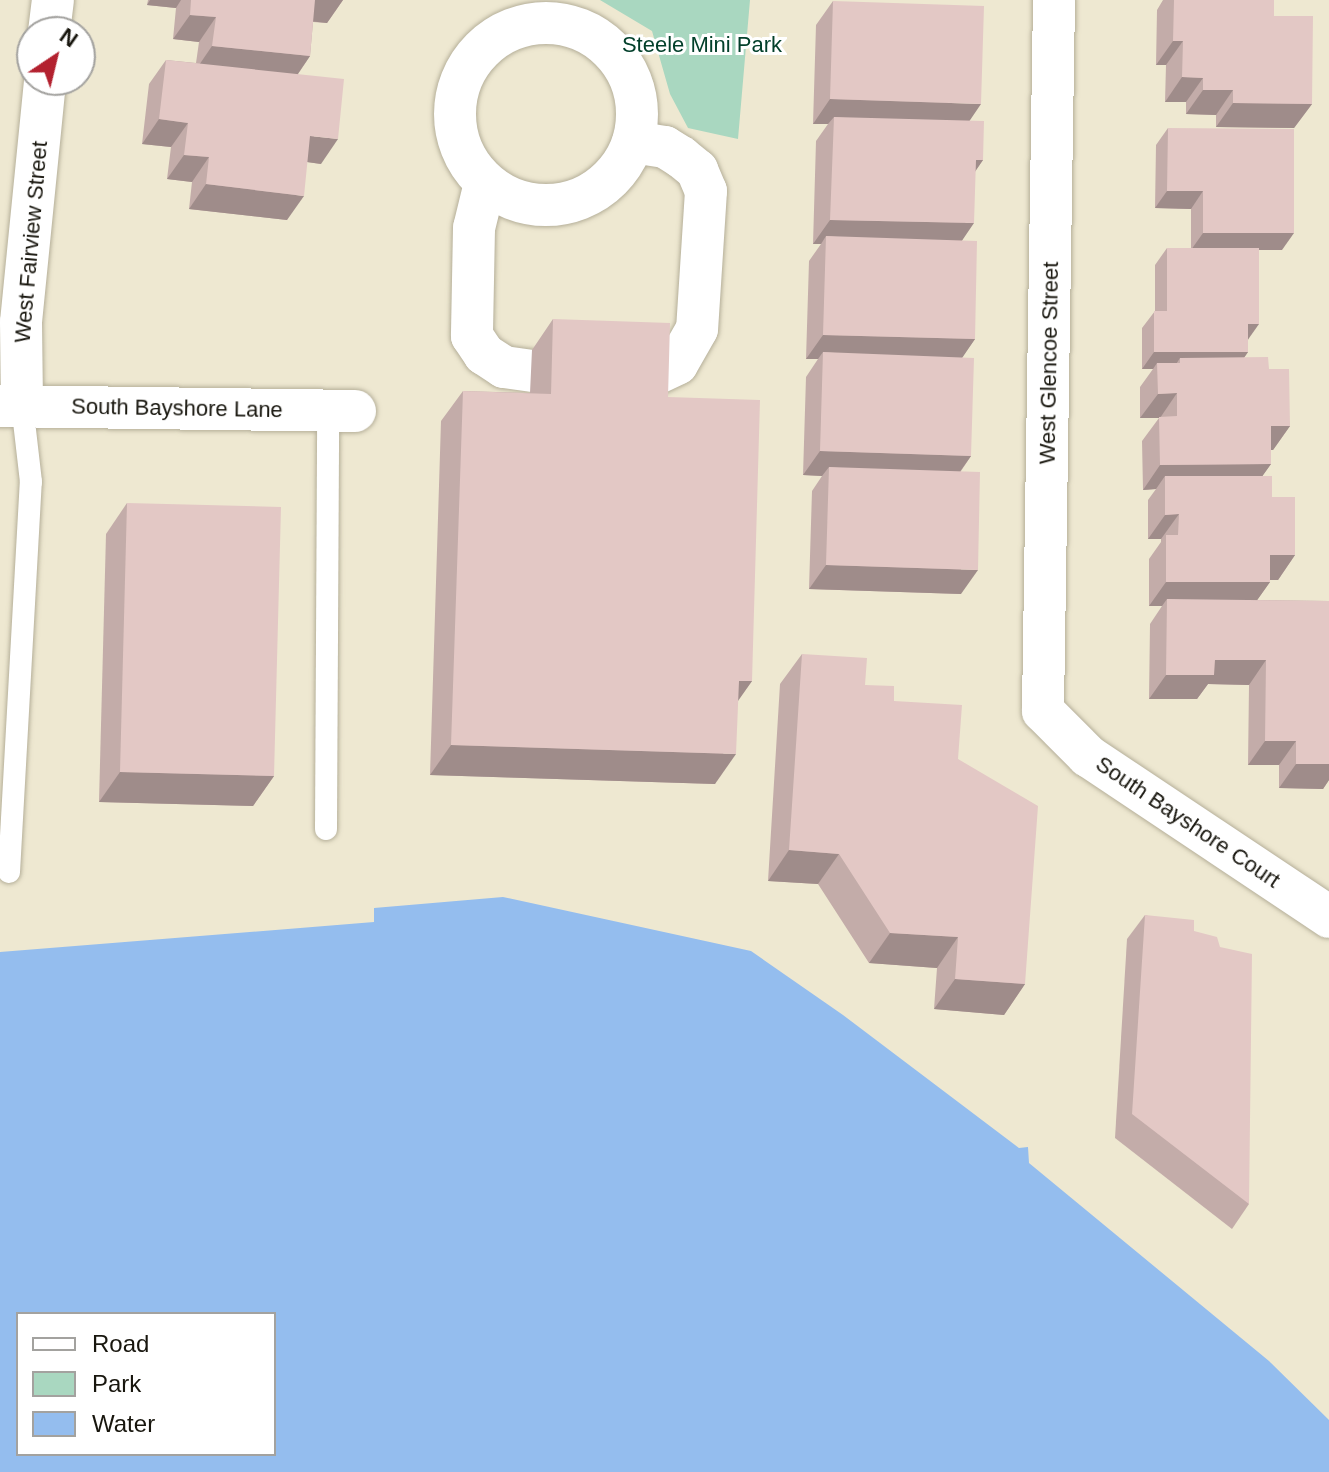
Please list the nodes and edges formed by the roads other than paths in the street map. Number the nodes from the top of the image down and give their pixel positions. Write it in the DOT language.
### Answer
graph roads {
  1 [pos="1054,0"];
  2 [pos="504,16"];
  3 [pos="43,96"];
  4 [pos="633,142"];
  5 [pos="485,183"];
  6 [pos="531,371"];
  7 [pos="649,377"];
  8 [pos="11,405"];
  9 [pos="341,411"];
  10 [pos="1050,723"];
  11 [pos="326,829"];
  12 [pos="9,872"];
  13 [pos="1329,917"];
  1 -- 10 [label="street, West Glencoe Street"];
  2 -- 4 [label="street"];
  2 -- 5 [label="street"];
  3 -- 8 [label="street, West Fairview Street"];
  4 -- 5 [label="street"];
  4 -- 7 [label="street"];
  5 -- 6 [label="street"];
  8 -- 9 [label="street, South Bayshore Lane"];
  8 -- 12 [label="lane"];
  9 -- 11 [label="lane"];
  10 -- 13 [label="street, South Bayshore Court"];
}
